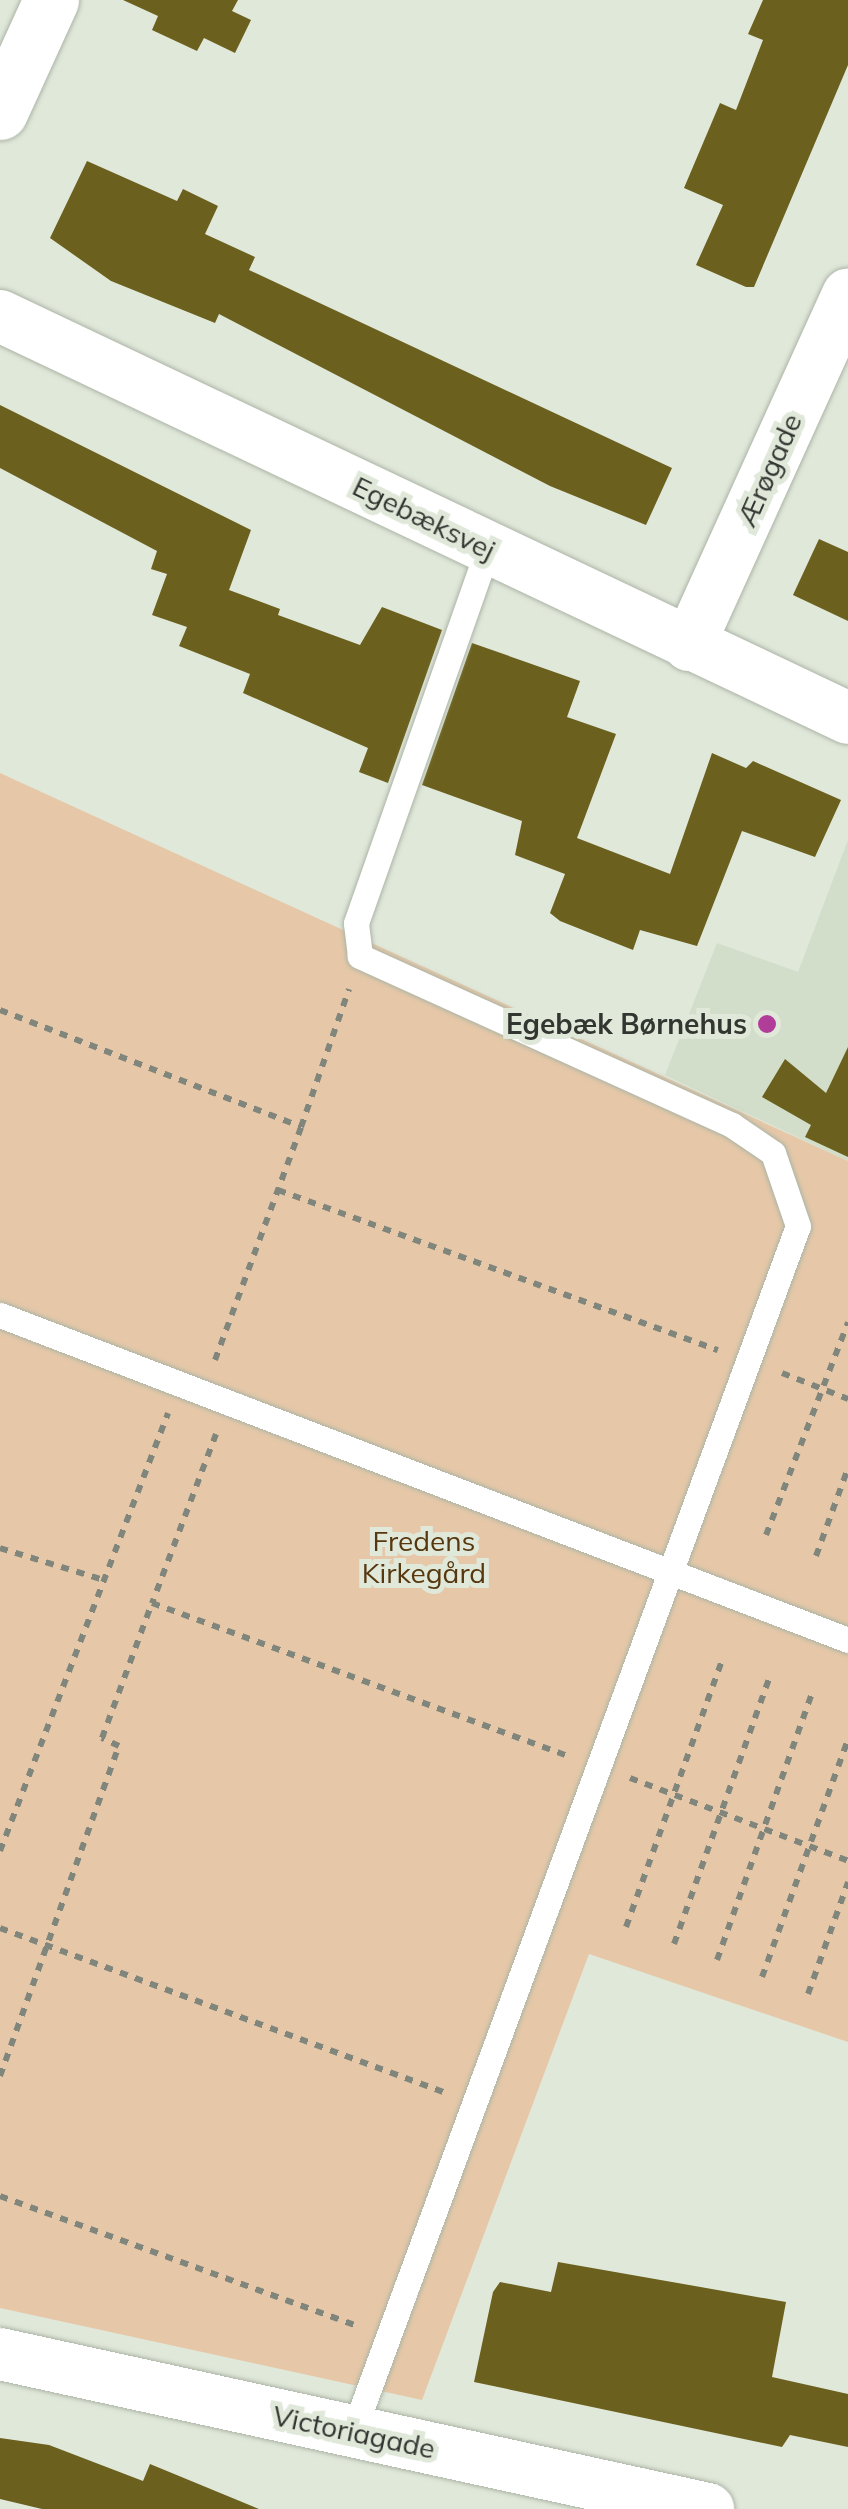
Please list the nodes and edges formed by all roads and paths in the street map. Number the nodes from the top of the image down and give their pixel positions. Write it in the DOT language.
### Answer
graph roads {
  1 [pos="52,0"];
  2 [pos="0,112"];
  3 [pos="848,294"];
  4 [pos="0,316"];
  5 [pos="488,548"];
  6 [pos="689,645"];
  7 [pos="848,718"];
  8 [pos="360,956"];
  9 [pos="0,1010"];
  10 [pos="301,1127"];
  11 [pos="278,1190"];
  12 [pos="0,1315"];
  13 [pos="848,1322"];
  14 [pos="748,1360"];
  15 [pos="191,1388"];
  16 [pos="822,1389"];
  17 [pos="848,1399"];
  18 [pos="228,1403"];
  19 [pos="848,1468"];
  20 [pos="766,1534"];
  21 [pos="0,1548"];
  22 [pos="816,1556"];
  23 [pos="668,1570"];
  24 [pos="104,1580"];
  25 [pos="152,1603"];
  26 [pos="848,1640"];
  27 [pos="723,1658"];
  28 [pos="770,1676"];
  29 [pos="814,1692"];
  30 [pos="848,1740"];
  31 [pos="596,1766"];
  32 [pos="675,1795"];
  33 [pos="720,1814"];
  34 [pos="766,1830"];
  35 [pos="811,1846"];
  36 [pos="0,1851"];
  37 [pos="848,1861"];
  38 [pos="848,1882"];
  39 [pos="626,1927"];
  40 [pos="0,1928"];
  41 [pos="674,1944"];
  42 [pos="46,1946"];
  43 [pos="717,1960"];
  44 [pos="762,1977"];
  45 [pos="808,1994"];
  46 [pos="0,2076"];
  47 [pos="474,2103"];
  48 [pos="0,2196"];
  49 [pos="388,2337"];
  50 [pos="0,2354"];
  51 [pos="353,2432"];
  52 [pos="708,2509"];
  1 -- 2 [label="street"];
  3 -- 6 [label="street, Ærøgade"];
  4 -- 5 [label="street, Egebæksvej"];
  5 -- 6 [label="street, Egebæksvej"];
  5 -- 8 [label="lane"];
  6 -- 7 [label="street, Egebæksvej"];
  8 -- 10 [label="path"];
  8 -- 14 [label="lane"];
  9 -- 10 [label="path"];
  10 -- 11 [label="path"];
  11 -- 14 [label="path"];
  11 -- 15 [label="path"];
  12 -- 15 [label="lane"];
  13 -- 16 [label="path"];
  14 -- 16 [label="path"];
  14 -- 23 [label="lane"];
  15 -- 18 [label="lane"];
  15 -- 24 [label="path"];
  16 -- 17 [label="path"];
  16 -- 20 [label="path"];
  18 -- 23 [label="lane"];
  18 -- 25 [label="path"];
  19 -- 22 [label="path"];
  21 -- 24 [label="path"];
  23 -- 26 [label="lane"];
  23 -- 31 [label="lane"];
  24 -- 36 [label="path"];
  25 -- 31 [label="path"];
  25 -- 42 [label="path"];
  27 -- 32 [label="path"];
  28 -- 33 [label="path"];
  29 -- 34 [label="path"];
  30 -- 35 [label="path"];
  31 -- 32 [label="path"];
  31 -- 47 [label="lane"];
  32 -- 33 [label="path"];
  32 -- 39 [label="path"];
  33 -- 34 [label="path"];
  33 -- 41 [label="path"];
  34 -- 35 [label="path"];
  34 -- 43 [label="path"];
  35 -- 37 [label="path"];
  35 -- 44 [label="path"];
  38 -- 45 [label="path"];
  40 -- 42 [label="path"];
  42 -- 46 [label="path"];
  42 -- 47 [label="path"];
  47 -- 49 [label="lane"];
  48 -- 49 [label="path"];
  49 -- 51 [label="lane"];
  50 -- 51 [label="street, Victoriagade"];
  51 -- 52 [label="street, Victoriagade"];
}
